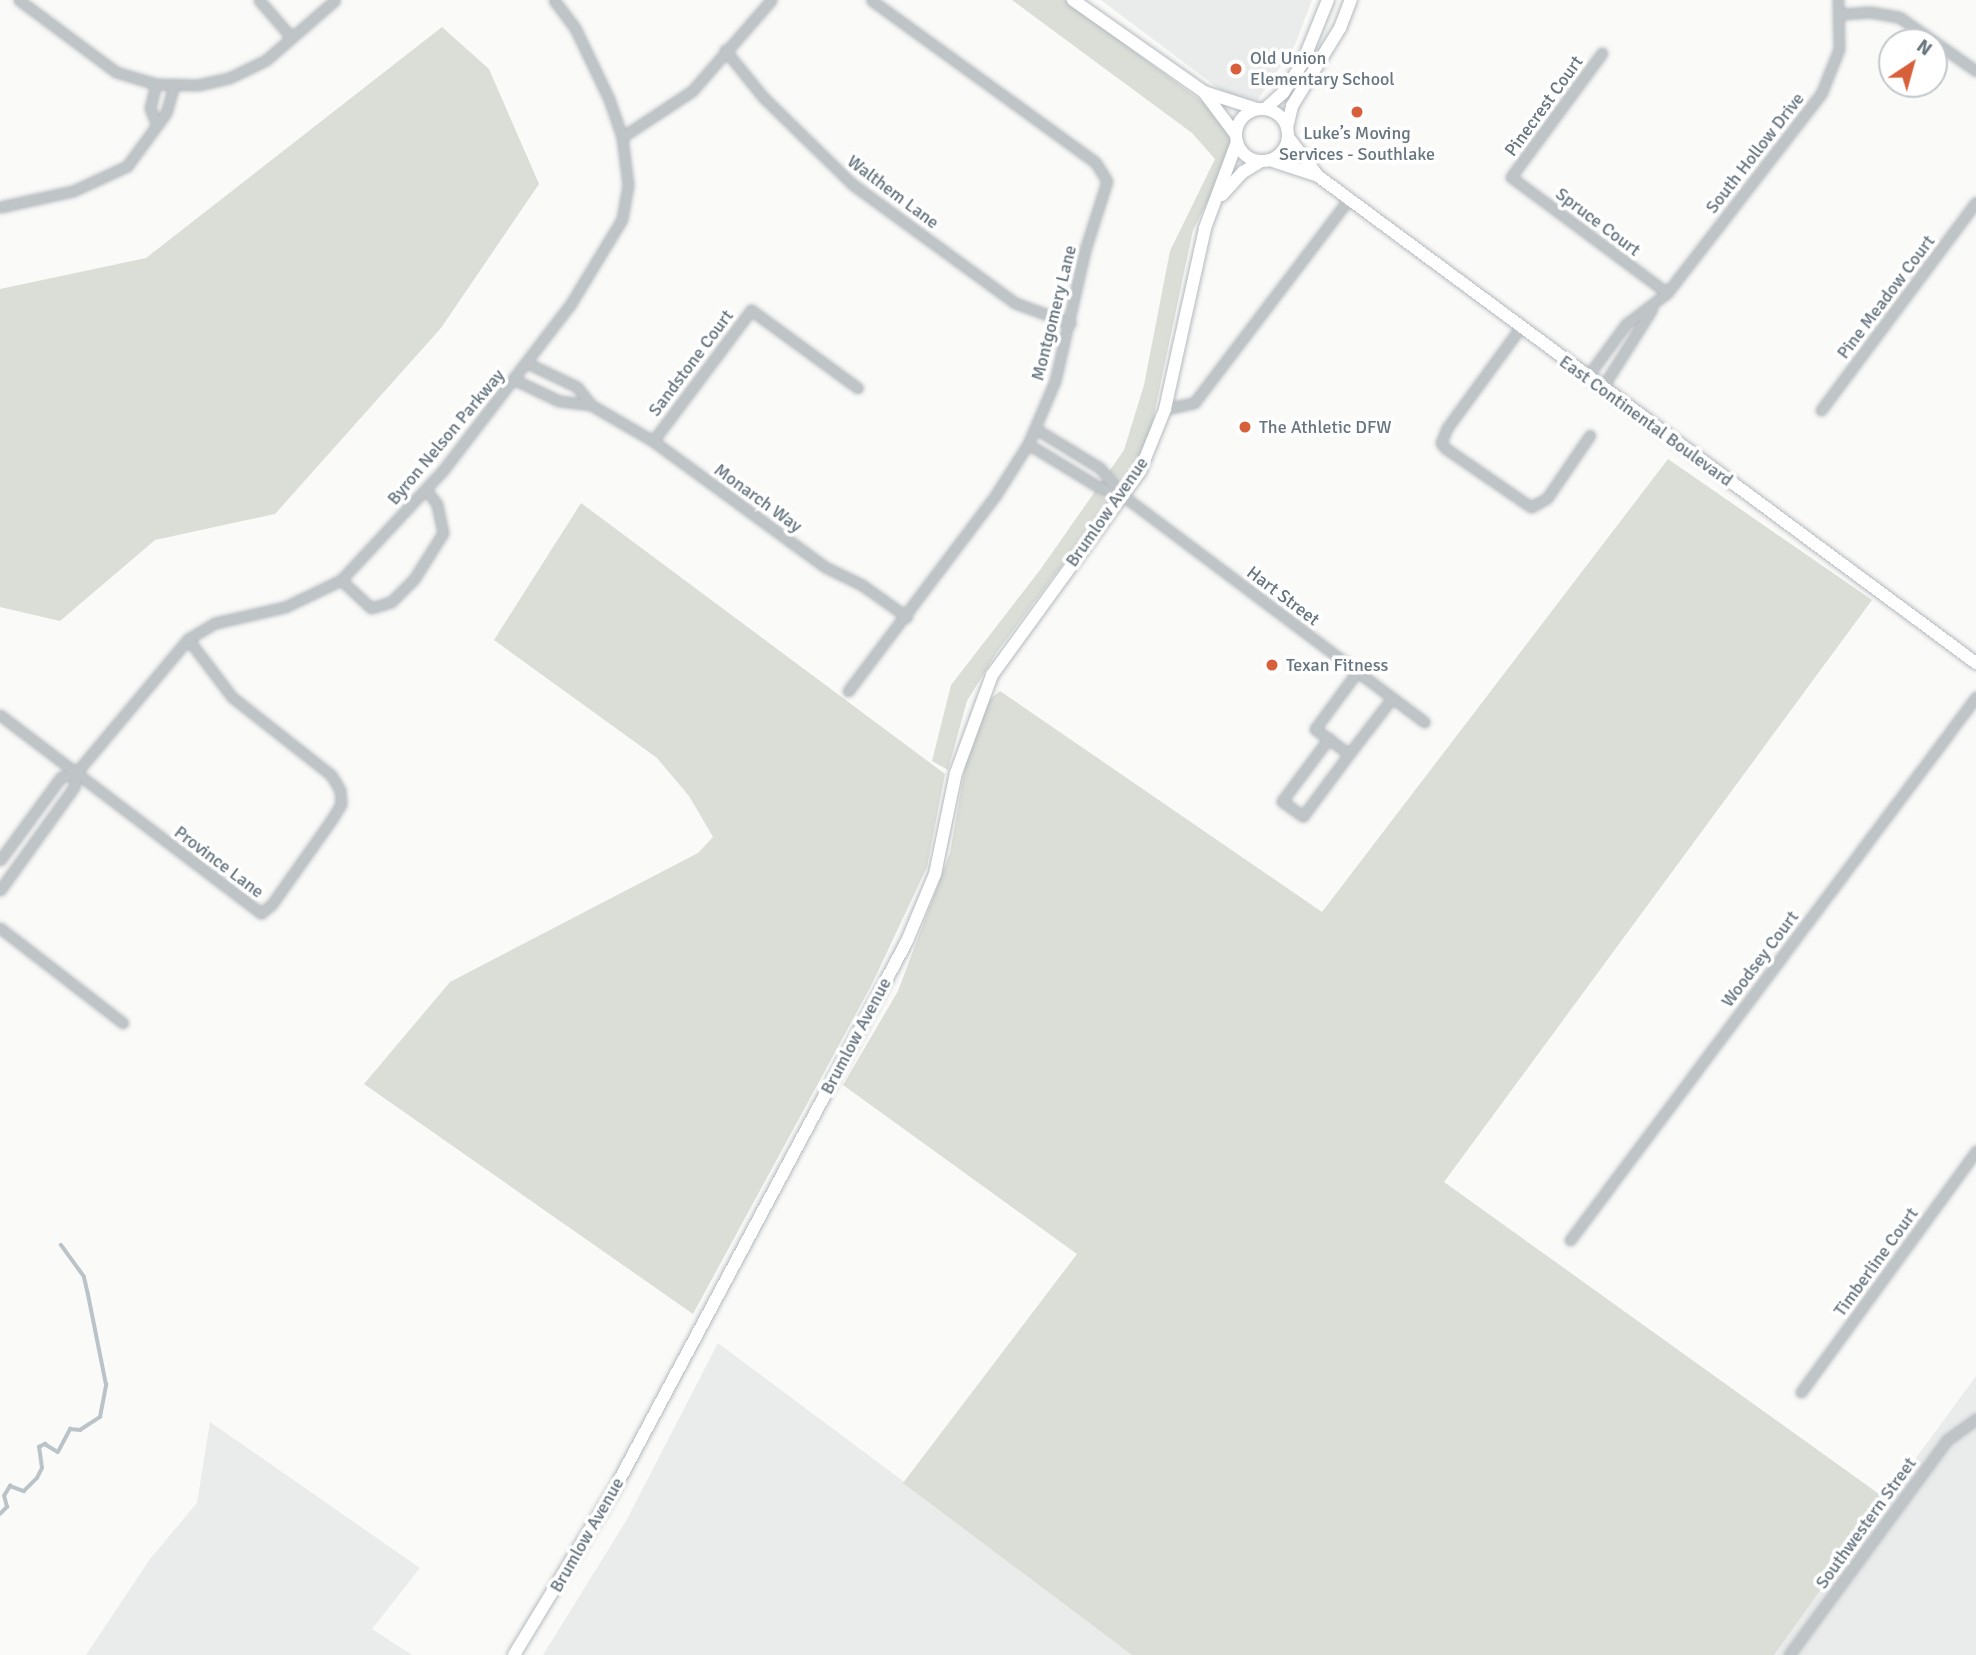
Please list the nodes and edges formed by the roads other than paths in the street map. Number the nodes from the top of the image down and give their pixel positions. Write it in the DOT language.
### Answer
graph roads {
  1 [pos="19,0"];
  2 [pos="259,0"];
  3 [pos="335,0"];
  4 [pos="554,0"];
  5 [pos="771,0"];
  6 [pos="872,0"];
  7 [pos="1073,0"];
  8 [pos="1328,0"];
  9 [pos="1351,0"];
  10 [pos="1838,0"];
  11 [pos="1840,14"];
  12 [pos="291,37"];
  13 [pos="725,50"];
  14 [pos="1602,53"];
  15 [pos="1976,71"];
  16 [pos="156,84"];
  17 [pos="174,85"];
  18 [pos="1203,92"];
  19 [pos="1261,109"];
  20 [pos="156,123"];
  21 [pos="1288,132"];
  22 [pos="622,137"];
  23 [pos="1236,139"];
  24 [pos="1266,161"];
  25 [pos="1318,176"];
  26 [pos="1511,177"];
  27 [pos="1349,199"];
  28 [pos="1217,201"];
  29 [pos="1976,202"];
  30 [pos="0,207"];
  31 [pos="1667,293"];
  32 [pos="1653,307"];
  33 [pos="1070,323"];
  34 [pos="1520,328"];
  35 [pos="527,363"];
  36 [pos="1587,377"];
  37 [pos="515,380"];
  38 [pos="858,388"];
  39 [pos="1602,388"];
  40 [pos="591,405"];
  41 [pos="1165,409"];
  42 [pos="1821,410"];
  43 [pos="1036,429"];
  44 [pos="1590,435"];
  45 [pos="653,441"];
  46 [pos="1028,444"];
  47 [pos="426,490"];
  48 [pos="1122,495"];
  49 [pos="341,580"];
  50 [pos="907,617"];
  51 [pos="188,639"];
  52 [pos="1976,663"];
  53 [pos="1357,672"];
  54 [pos="848,691"];
  55 [pos="1976,697"];
  56 [pos="1392,698"];
  57 [pos="0,715"];
  58 [pos="1424,722"];
  59 [pos="1329,738"];
  60 [pos="1349,754"];
  61 [pos="76,772"];
  62 [pos="19,835"];
  63 [pos="33,844"];
  64 [pos="0,860"];
  65 [pos="0,890"];
  66 [pos="0,928"];
  67 [pos="123,1023"];
  68 [pos="1976,1151"];
  69 [pos="1570,1240"];
  70 [pos="1801,1392"];
  71 [pos="1976,1419"];
  72 [pos="514,1655"];
  73 [pos="1789,1655"];
  1 -- 16 [label="street"];
  2 -- 12 [label="street"];
  3 -- 12 [label="street"];
  4 -- 22 [label="street, Byron Nelson Parkway"];
  5 -- 13 [label="street"];
  6 -- 33 [label="street, Montgomery Lane"];
  7 -- 18 [label="main road"];
  8 -- 19 [label="main road"];
  9 -- 21 [label="main road"];
  10 -- 11 [label="street, South Hollow Drive"];
  11 -- 15 [label="street"];
  11 -- 31 [label="street, South Hollow Drive"];
  12 -- 17 [label="street"];
  13 -- 22 [label="street"];
  13 -- 33 [label="street, Walthem Lane"];
  14 -- 26 [label="street, Pinecrest Court"];
  16 -- 17 [label="street"];
  16 -- 20 [label="street"];
  17 -- 20 [label="street"];
  18 -- 19 [label="main road"];
  18 -- 23 [label="main road"];
  19 -- 21 [label="main road"];
  19 -- 23 [label="main road"];
  20 -- 30 [label="street"];
  21 -- 24 [label="main road"];
  21 -- 25 [label="main road, East Continental Boulevard"];
  22 -- 35 [label="street, Byron Nelson Parkway"];
  23 -- 24 [label="main road"];
  23 -- 28 [label="main road, Brumlow Avenue"];
  24 -- 25 [label="main road, East Continental Boulevard"];
  24 -- 28 [label="main road, Brumlow Avenue"];
  25 -- 27 [label="main road, East Continental Boulevard"];
  26 -- 31 [label="street, Spruce Court"];
  27 -- 34 [label="main road, East Continental Boulevard"];
  27 -- 41 [label="street"];
  28 -- 41 [label="main road, Brumlow Avenue"];
  29 -- 42 [label="street, Pine Meadow Court"];
  31 -- 32 [label="street, South Hollow Drive"];
  32 -- 36 [label="street, South Hollow Drive"];
  32 -- 39 [label="street, South Hollow Drive"];
  33 -- 43 [label="street, Montgomery Lane"];
  34 -- 36 [label="main road, East Continental Boulevard"];
  34 -- 44 [label="street"];
  35 -- 37 [label="street, Byron Nelson Parkway"];
  35 -- 40 [label="street, Monarch Way"];
  36 -- 39 [label="main road, East Continental Boulevard"];
  37 -- 40 [label="street, Monarch Way"];
  37 -- 47 [label="street, Byron Nelson Parkway"];
  38 -- 45 [label="street, Sandstone Court"];
  39 -- 52 [label="main road, East Continental Boulevard"];
  40 -- 45 [label="street, Monarch Way"];
  41 -- 48 [label="main road, Brumlow Avenue"];
  43 -- 46 [label="street, Montgomery Lane"];
  43 -- 48 [label="street"];
  45 -- 50 [label="street, Monarch Way"];
  46 -- 48 [label="street"];
  46 -- 50 [label="street, Montgomery Lane"];
  47 -- 49 [label="street, Byron Nelson Parkway"];
  47 -- 49 [label="street"];
  48 -- 53 [label="street, Hart Street"];
  48 -- 72 [label="main road, Brumlow Avenue"];
  49 -- 51 [label="street, Byron Nelson Parkway"];
  50 -- 54 [label="street, Montgomery Lane"];
  51 -- 61 [label="street, Byron Nelson Parkway"];
  51 -- 61 [label="street, Province Lane"];
  53 -- 56 [label="street, Hart Street"];
  53 -- 59 [label="street"];
  55 -- 69 [label="street, Woodsey Court"];
  56 -- 58 [label="street, Hart Street"];
  56 -- 60 [label="street"];
  57 -- 61 [label="street, Province Lane"];
  59 -- 60 [label="street"];
  59 -- 60 [label="street"];
  61 -- 62 [label="street, Byron Nelson Parkway"];
  61 -- 63 [label="street, Byron Nelson Parkway"];
  62 -- 63 [label="street"];
  62 -- 64 [label="street, Byron Nelson Parkway"];
  63 -- 65 [label="street, Byron Nelson Parkway"];
  66 -- 67 [label="street"];
  68 -- 70 [label="street, Timberline Court"];
  71 -- 73 [label="street, Southwestern Street"];
}
